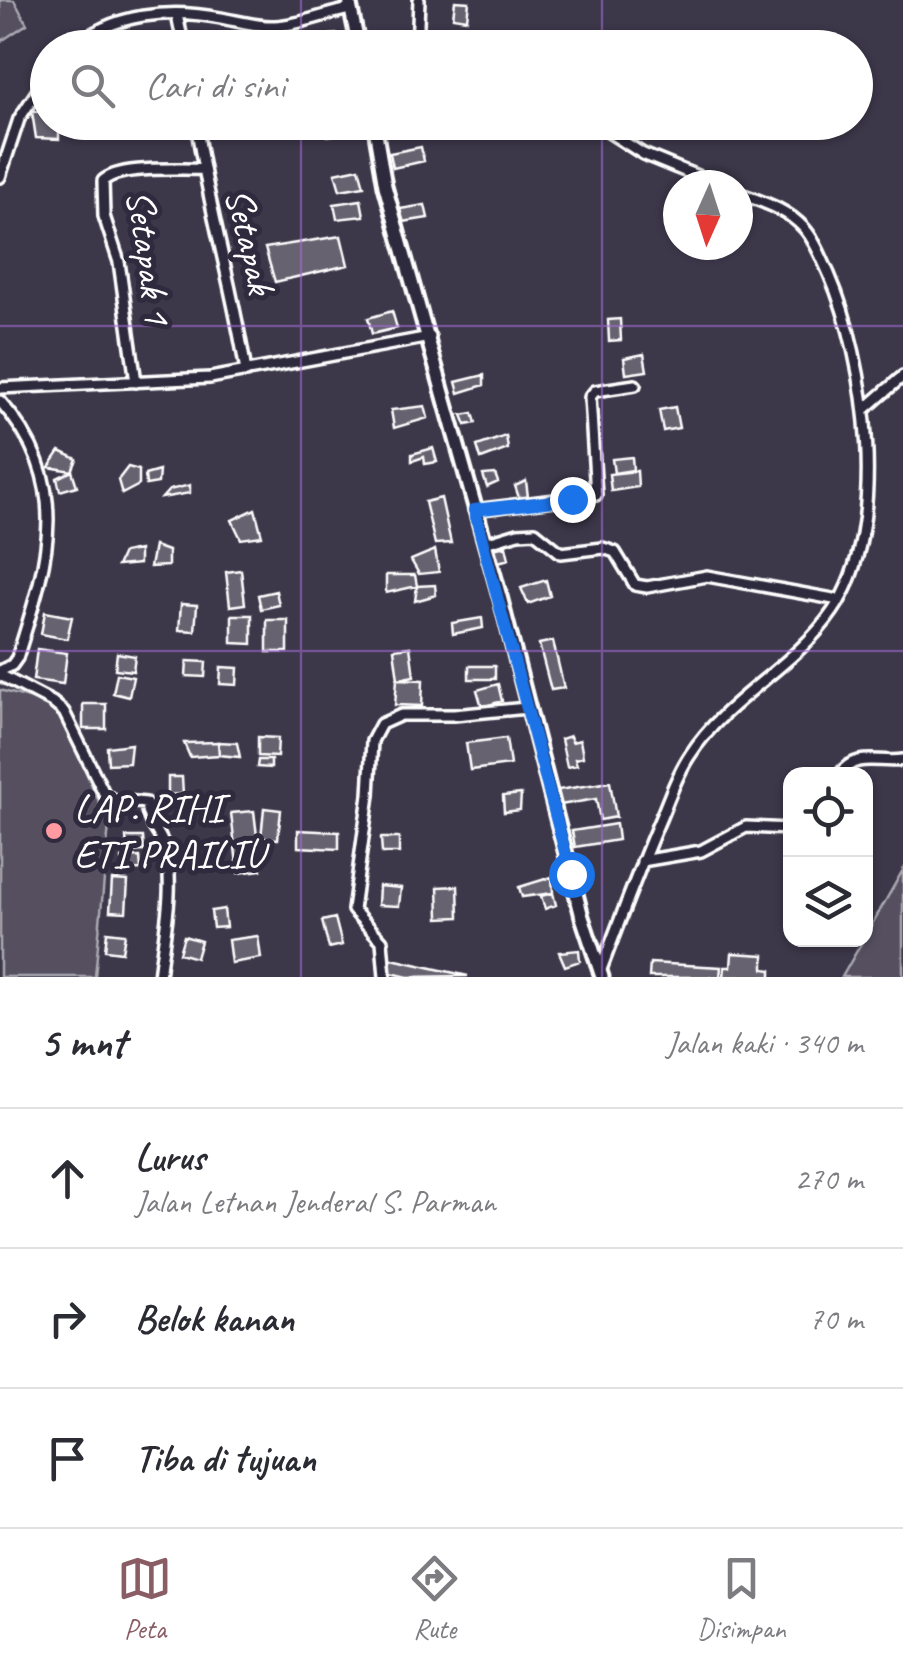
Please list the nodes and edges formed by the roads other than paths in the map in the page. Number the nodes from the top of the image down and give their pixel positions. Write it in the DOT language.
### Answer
graph roads {
  1 [pos="419,0"];
  2 [pos="350,4"];
  3 [pos="178,15"];
  4 [pos="96,30"];
  5 [pos="181,30"];
  6 [pos="355,30"];
  7 [pos="418,30"];
  8 [pos="30,102"];
  9 [pos="199,140"];
  10 [pos="377,140"];
  11 [pos="621,140"];
  12 [pos="203,169"];
  13 [pos="682,170"];
  14 [pos="0,178"];
  15 [pos="753,198"];
  16 [pos="430,337"];
  17 [pos="246,372"];
  18 [pos="903,376"];
  19 [pos="136,382"];
  20 [pos="635,385"];
  21 [pos="0,388"];
  22 [pos="0,402"];
  23 [pos="865,409"];
  24 [pos="474,510"];
  25 [pos="485,543"];
  26 [pos="839,600"];
  27 [pos="0,673"];
  28 [pos="527,708"];
  29 [pos="903,760"];
  30 [pos="845,767"];
  31 [pos="783,828"];
  32 [pos="642,861"];
  33 [pos="601,974"];
  34 [pos="159,977"];
  35 [pos="385,977"];
  1 -- 7 [label="street"];
  2 -- 3 [label="street"];
  2 -- 6 [label="street"];
  3 -- 4 [label="street"];
  3 -- 5 [label="street"];
  8 -- 14 [label="street"];
  9 -- 12 [label="street, Setapak"];
  10 -- 16 [label="street"];
  11 -- 13 [label="street"];
  12 -- 17 [label="street, Setapak"];
  12 -- 19 [label="street, Setapak 1"];
  15 -- 23 [label="street"];
  16 -- 17 [label="street"];
  16 -- 24 [label="street"];
  17 -- 19 [label="street"];
  18 -- 23 [label="street"];
  19 -- 21 [label="street"];
  20 -- 24 [label="street"];
  22 -- 27 [label="street"];
  23 -- 26 [label="street"];
  24 -- 25 [label="street"];
  25 -- 26 [label="street"];
  25 -- 28 [label="street"];
  26 -- 32 [label="street"];
  27 -- 34 [label="street"];
  28 -- 33 [label="street"];
  28 -- 35 [label="street"];
  29 -- 30 [label="street"];
  31 -- 32 [label="street"];
  32 -- 33 [label="street"];
}
